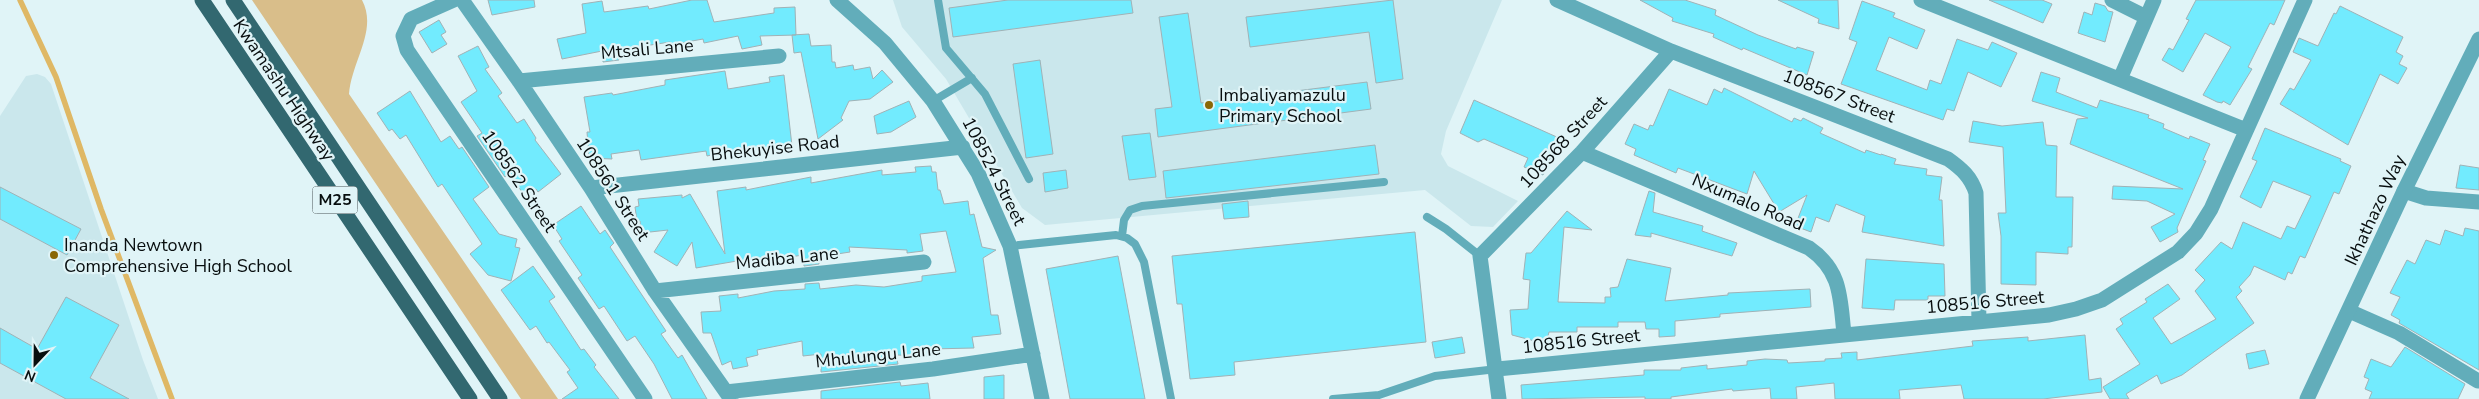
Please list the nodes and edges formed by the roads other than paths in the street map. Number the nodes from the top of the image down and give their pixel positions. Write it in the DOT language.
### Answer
graph roads {
  1 [pos="202,0"];
  2 [pos="233,0"];
  3 [pos="454,0"];
  4 [pos="462,0"];
  5 [pos="837,0"];
  6 [pos="938,0"];
  7 [pos="1557,0"];
  8 [pos="1921,0"];
  9 [pos="2112,0"];
  10 [pos="2154,0"];
  11 [pos="2305,0"];
  12 [pos="855,6"];
  13 [pos="2146,17"];
  14 [pos="2479,39"];
  15 [pos="1671,51"];
  16 [pos="779,56"];
  17 [pos="972,78"];
  18 [pos="2120,79"];
  19 [pos="519,81"];
  20 [pos="933,101"];
  21 [pos="2246,130"];
  22 [pos="963,147"];
  23 [pos="1582,152"];
  24 [pos="1029,179"];
  25 [pos="1384,182"];
  26 [pos="591,188"];
  27 [pos="2404,191"];
  28 [pos="2479,202"];
  29 [pos="1427,217"];
  30 [pos="1122,236"];
  31 [pos="1010,246"];
  32 [pos="1480,256"];
  33 [pos="924,262"];
  34 [pos="655,291"];
  35 [pos="2349,311"];
  36 [pos="1979,321"];
  37 [pos="1844,334"];
  38 [pos="1033,354"];
  39 [pos="1497,369"];
  40 [pos="2478,381"];
  41 [pos="728,395"];
  42 [pos="470,399"];
  43 [pos="500,399"];
  44 [pos="645,399"];
  45 [pos="1042,399"];
  46 [pos="1171,399"];
  47 [pos="1333,399"];
  48 [pos="1500,399"];
  49 [pos="2307,399"];
  1 -- 42 [label="main road, Kwamashu Highway / M25"];
  2 -- 43 [label="main road, Kwamashu Highway / M25"];
  3 -- 44 [label="street, 108562 Street"];
  4 -- 19 [label="street, 108561 Street"];
  5 -- 12 [label="street, 108524 Street"];
  6 -- 17 [label="lane"];
  7 -- 15 [label="street, 108567 Street"];
  8 -- 18 [label="street"];
  9 -- 13 [label="street"];
  10 -- 13 [label="street"];
  11 -- 21 [label="street, 108516 Street"];
  12 -- 20 [label="street, 108524 Street"];
  13 -- 18 [label="street"];
  14 -- 27 [label="street, Ikhathazo Way"];
  15 -- 23 [label="street, 108568 Street"];
  15 -- 36 [label="street, 108567 Street"];
  16 -- 19 [label="street, Mtsali Lane"];
  17 -- 20 [label="lane"];
  17 -- 24 [label="lane"];
  18 -- 21 [label="street"];
  19 -- 26 [label="street, 108561 Street"];
  20 -- 22 [label="street, 108524 Street"];
  21 -- 36 [label="street, 108516 Street"];
  22 -- 26 [label="street, Bhekuyise Road"];
  22 -- 31 [label="street, 108524 Street"];
  23 -- 32 [label="street, 108568 Street"];
  23 -- 37 [label="street, Nxumalo Road"];
  25 -- 30 [label="lane"];
  26 -- 34 [label="street, 108561 Street"];
  27 -- 28 [label="street"];
  27 -- 35 [label="street, Ikhathazo Way"];
  29 -- 32 [label="lane"];
  30 -- 31 [label="lane"];
  30 -- 46 [label="lane"];
  31 -- 38 [label="street, 108524 Street"];
  32 -- 39 [label="street"];
  33 -- 34 [label="street, Madiba Lane"];
  34 -- 41 [label="street, 108561 Street"];
  35 -- 40 [label="street"];
  35 -- 49 [label="street, Ikhathazo Way"];
  36 -- 37 [label="street, 108516 Street"];
  37 -- 39 [label="street, 108516 Street"];
  38 -- 41 [label="street, Mhulungu Lane"];
  38 -- 45 [label="street, 108524 Street"];
  39 -- 47 [label="lane"];
  39 -- 48 [label="street"];
}
